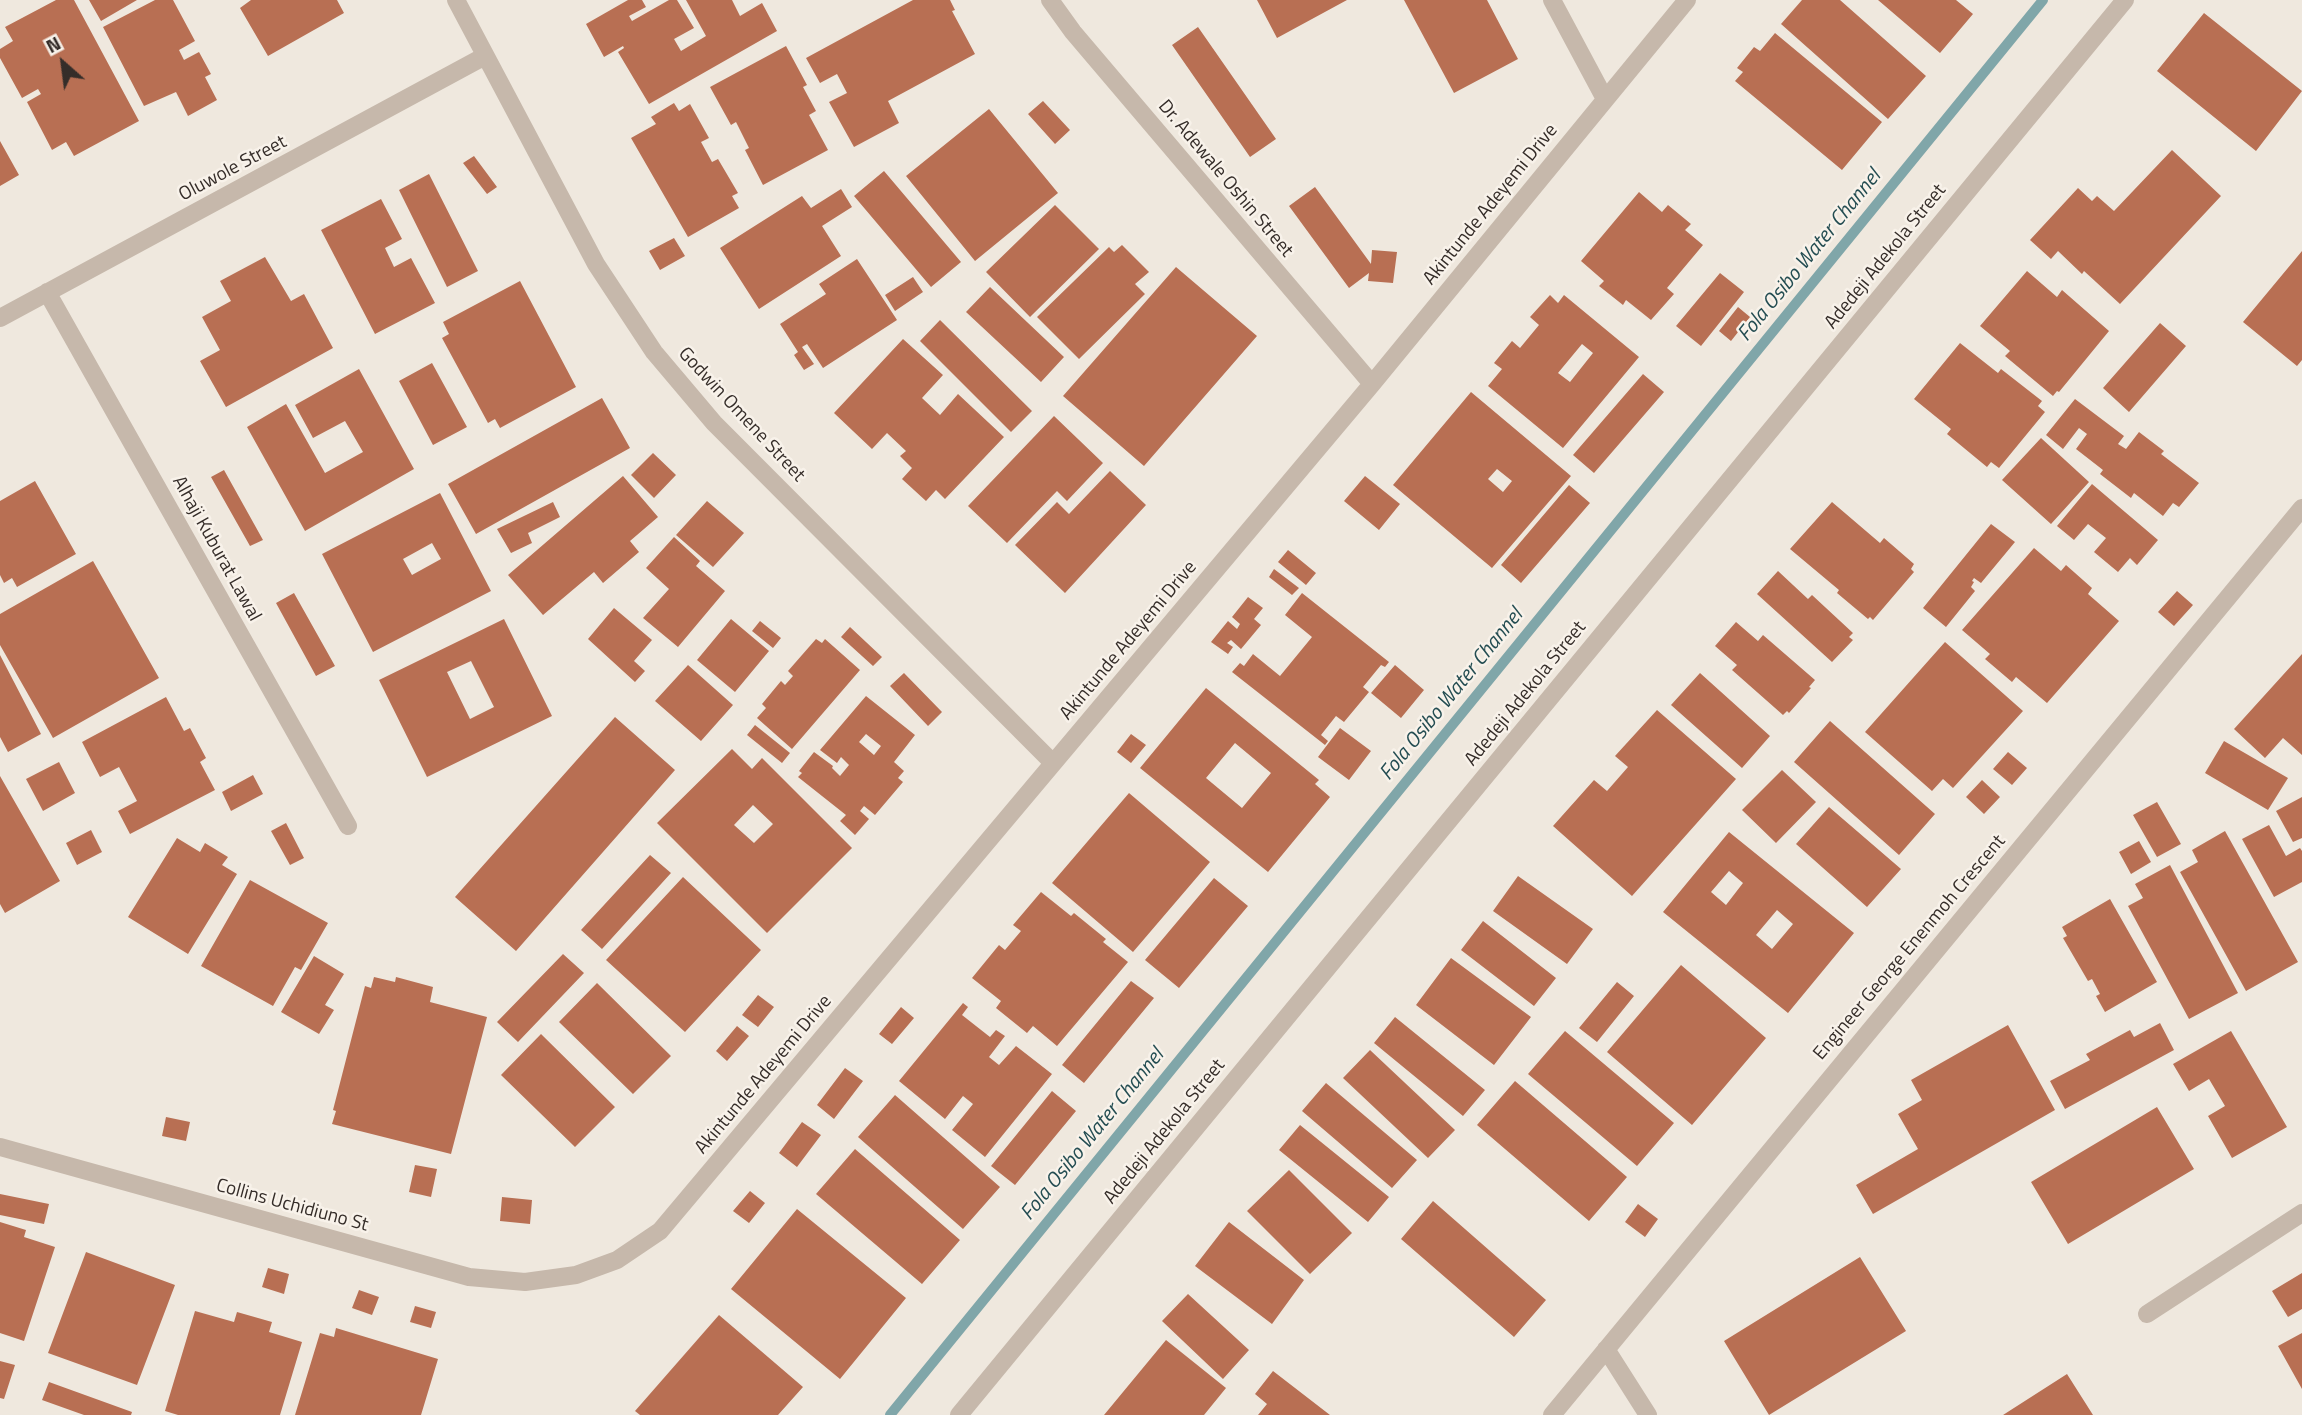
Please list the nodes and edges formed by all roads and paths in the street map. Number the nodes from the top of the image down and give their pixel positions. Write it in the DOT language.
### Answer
graph roads {
  1 [pos="456,0"];
  2 [pos="1050,0"];
  3 [pos="1552,0"];
  4 [pos="1686,0"];
  5 [pos="2125,0"];
  6 [pos="485,56"];
  7 [pos="1605,99"];
  8 [pos="47,292"];
  9 [pos="0,318"];
  10 [pos="1372,384"];
  11 [pos="2302,508"];
  12 [pos="1053,763"];
  13 [pos="348,826"];
  14 [pos="0,1147"];
  15 [pos="2302,1213"];
  16 [pos="576,1275"];
  17 [pos="2147,1314"];
  18 [pos="1606,1349"];
  19 [pos="959,1415"];
  20 [pos="1552,1415"];
  21 [pos="1648,1415"];
  1 -- 6 [label="street, Godwin Omene Street"];
  2 -- 10 [label="street, Dr. Adewale Oshin Street"];
  3 -- 7 [label="street"];
  4 -- 7 [label="street, Akintunde Adeyemi Drive"];
  5 -- 19 [label="street, Adedeji Adekola Street"];
  6 -- 8 [label="street, Oluwole Street"];
  6 -- 12 [label="street, Godwin Omene Street"];
  7 -- 10 [label="street, Akintunde Adeyemi Drive"];
  8 -- 9 [label="street, Oluwole Street"];
  8 -- 13 [label="street, Alhaji Kuburat Lawal"];
  10 -- 12 [label="street, Akintunde Adeyemi Drive"];
  11 -- 18 [label="street, Engineer George Enenmoh Crescent"];
  12 -- 16 [label="street, Akintunde Adeyemi Drive"];
  14 -- 16 [label="street, Collins Uchidiuno St"];
  15 -- 17 [label="street"];
  18 -- 20 [label="street, Engineer George Enenmoh Crescent"];
  18 -- 21 [label="street"];
}
